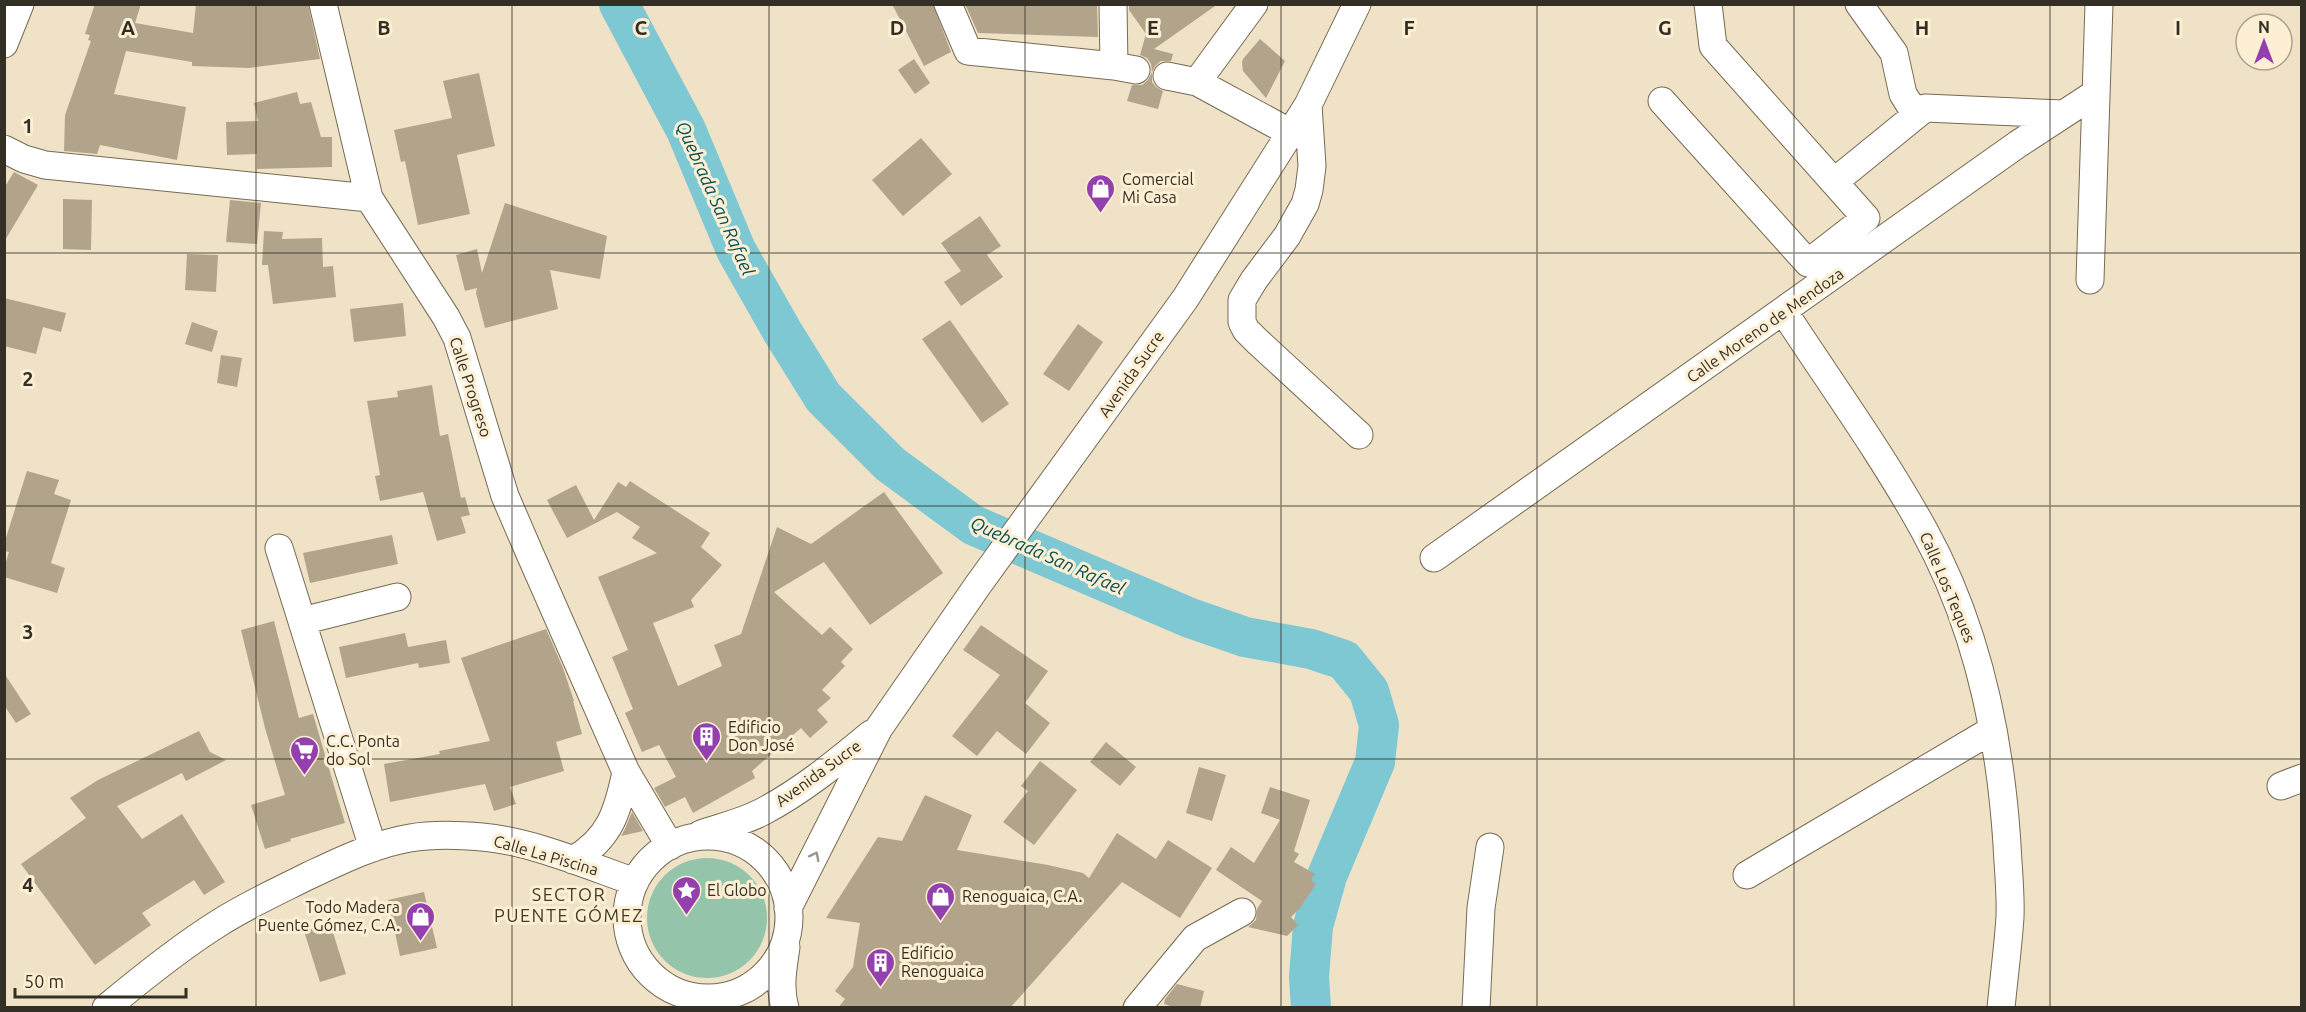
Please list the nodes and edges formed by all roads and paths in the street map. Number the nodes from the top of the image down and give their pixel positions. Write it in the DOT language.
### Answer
graph roads {
  1 [pos="20,4"];
  2 [pos="323,4"];
  3 [pos="948,4"];
  4 [pos="1113,4"];
  5 [pos="1254,4"];
  6 [pos="1357,4"];
  7 [pos="1708,4"];
  8 [pos="1859,4"];
  9 [pos="2099,4"];
  10 [pos="4,44"];
  11 [pos="1167,76"];
  12 [pos="1197,82"];
  13 [pos="2096,93"];
  14 [pos="1662,101"];
  15 [pos="1308,105"];
  16 [pos="2063,114"];
  17 [pos="1916,115"];
  18 [pos="1291,133"];
  19 [pos="4,149"];
  20 [pos="1834,182"];
  21 [pos="369,198"];
  22 [pos="2090,280"];
  23 [pos="1784,312"];
  24 [pos="1359,435"];
  25 [pos="279,548"];
  26 [pos="1434,558"];
  27 [pos="397,597"];
  28 [pos="302,621"];
  29 [pos="879,728"];
  30 [pos="1992,730"];
  31 [pos="626,772"];
  32 [pos="679,843"];
  33 [pos="1490,847"];
  34 [pos="373,848"];
  35 [pos="573,860"];
  36 [pos="1747,875"];
  37 [pos="635,882"];
  38 [pos="1242,912"];
  39 [pos="788,917"];
  40 [pos="684,1001"];
  41 [pos="106,1008"];
  42 [pos="720,1008"];
  43 [pos="785,1008"];
  44 [pos="1137,1008"];
  45 [pos="1476,1008"];
  46 [pos="2001,1008"];
  1 -- 10 [label="street"];
  2 -- 21 [label="street, Calle Progreso"];
  3 -- 4 [label="street"];
  5 -- 12 [label="street"];
  6 -- 15 [label="street, Avenida Sucre"];
  7 -- 20 [label="street"];
  8 -- 17 [label="street"];
  9 -- 13 [label="street"];
  11 -- 12 [label="street"];
  12 -- 18 [label="street"];
  13 -- 16 [label="street, Calle Moreno de Mendoza"];
  13 -- 22 [label="street"];
  14 -- 20 [label="street"];
  15 -- 18 [label="street, Avenida Sucre"];
  15 -- 24 [label="street"];
  16 -- 17 [label="street"];
  16 -- 23 [label="street, Calle Moreno de Mendoza"];
  17 -- 20 [label="street"];
  18 -- 29 [label="street, Avenida Sucre"];
  19 -- 21 [label="street"];
  21 -- 31 [label="street, Calle Progreso"];
  23 -- 26 [label="street, Calle Moreno de Mendoza"];
  23 -- 30 [label="street, Calle Los Teques"];
  25 -- 28 [label="street"];
  27 -- 28 [label="street"];
  28 -- 34 [label="street"];
  29 -- 32 [label="street, Avenida Sucre"];
  39 -- 29 [label="street, Avenida Sucre, one-way"];
  30 -- 36 [label="street"];
  30 -- 46 [label="street, Calle Los Teques"];
  31 -- 32 [label="street, Calle Progreso"];
  31 -- 35 [label="street"];
  32 -- 37 [label="street"];
  32 -- 39 [label="street"];
  33 -- 45 [label="street"];
  34 -- 35 [label="street, Calle La Piscina"];
  34 -- 41 [label="street, Calle La Piscina"];
  35 -- 37 [label="street, Calle La Piscina"];
  37 -- 40 [label="street"];
  38 -- 44 [label="street"];
  39 -- 40 [label="street"];
  39 -- 43 [label="street, Avenida Sucre"];
  40 -- 42 [label="street"];
}
